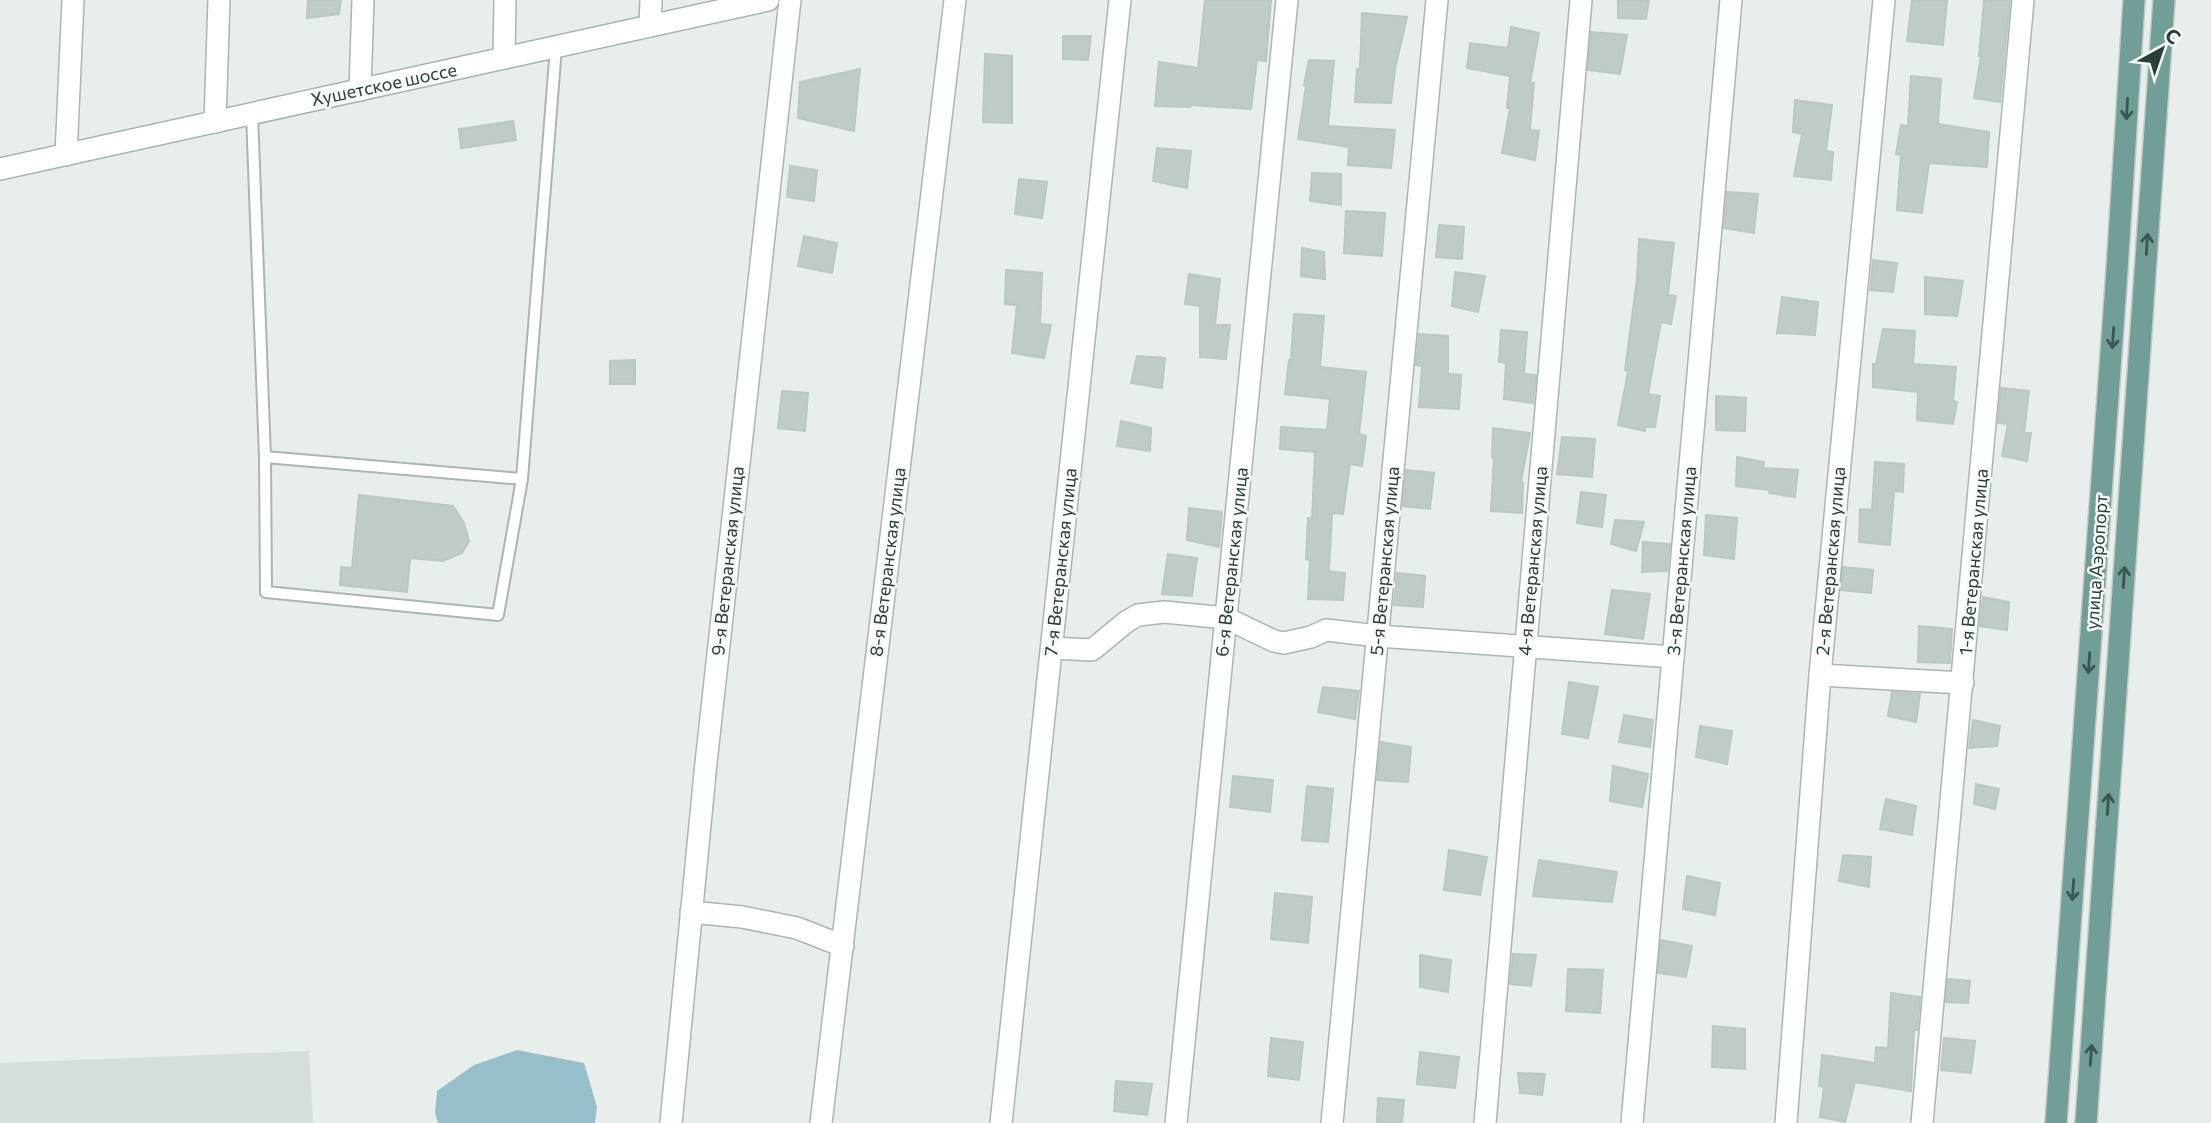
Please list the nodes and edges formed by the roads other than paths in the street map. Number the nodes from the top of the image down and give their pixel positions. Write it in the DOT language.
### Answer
graph roads {
  1 [pos="73,0"];
  2 [pos="219,0"];
  3 [pos="363,0"];
  4 [pos="505,0"];
  5 [pos="651,0"];
  6 [pos="768,0"];
  7 [pos="790,0"];
  8 [pos="955,0"];
  9 [pos="1120,0"];
  10 [pos="1287,0"];
  11 [pos="1437,0"];
  12 [pos="1581,0"];
  13 [pos="1731,0"];
  14 [pos="1884,0"];
  15 [pos="2024,0"];
  16 [pos="2164,0"];
  17 [pos="2134,8"];
  18 [pos="650,26"];
  19 [pos="556,47"];
  20 [pos="504,58"];
  21 [pos="360,90"];
  22 [pos="252,114"];
  23 [pos="215,122"];
  24 [pos="66,155"];
  25 [pos="0,169"];
  26 [pos="265,457"];
  27 [pos="522,479"];
  28 [pos="1226,618"];
  29 [pos="1378,636"];
  30 [pos="1526,647"];
  31 [pos="1052,648"];
  32 [pos="1673,657"];
  33 [pos="1820,675"];
  34 [pos="1963,683"];
  35 [pos="691,912"];
  36 [pos="842,946"];
  37 [pos="671,1123"];
  38 [pos="821,1123"];
  39 [pos="1001,1123"];
  40 [pos="1176,1123"];
  41 [pos="1332,1123"];
  42 [pos="1485,1123"];
  43 [pos="1632,1123"];
  44 [pos="1787,1123"];
  45 [pos="1922,1123"];
  46 [pos="2056,1123"];
  47 [pos="2086,1123"];
  1 -- 24 [label="street"];
  2 -- 23 [label="street"];
  3 -- 21 [label="street"];
  4 -- 20 [label="street"];
  5 -- 18 [label="street"];
  6 -- 18 [label="street, Хушетское шоссе"];
  7 -- 35 [label="street, 9-я Ветеранская улица"];
  8 -- 36 [label="street, 8-я Ветеранская улица"];
  9 -- 31 [label="street, 7-я Ветеранская улица"];
  10 -- 28 [label="street, 6-я Ветеранская улица"];
  11 -- 29 [label="street, 5-я Ветеранская улица"];
  12 -- 30 [label="street, 4-я Ветеранская улица"];
  13 -- 32 [label="street, 3-я Ветеранская улица"];
  14 -- 33 [label="street, 2-я Ветеранская улица"];
  15 -- 34 [label="street, 1-я Ветеранская улица"];
  47 -- 16 [label="main road, улица Аэропорт, one-way"];
  17 -- 46 [label="main road, улица Аэропорт, one-way"];
  18 -- 19 [label="street, Хушетское шоссе"];
  19 -- 20 [label="street, Хушетское шоссе"];
  19 -- 27 [label="lane"];
  20 -- 21 [label="street, Хушетское шоссе"];
  21 -- 22 [label="street, Хушетское шоссе"];
  22 -- 23 [label="street, Хушетское шоссе"];
  22 -- 26 [label="lane"];
  23 -- 24 [label="street, Хушетское шоссе"];
  24 -- 25 [label="street, Хушетское шоссе"];
  26 -- 27 [label="lane"];
  26 -- 27 [label="lane"];
  28 -- 29 [label="street"];
  28 -- 31 [label="street"];
  28 -- 40 [label="street, 6-я Ветеранская улица"];
  29 -- 30 [label="street"];
  29 -- 41 [label="street, 5-я Ветеранская улица"];
  30 -- 32 [label="street"];
  30 -- 42 [label="street, 4-я Ветеранская улица"];
  31 -- 39 [label="street, 7-я Ветеранская улица"];
  32 -- 43 [label="street, 3-я Ветеранская улица"];
  33 -- 34 [label="street"];
  33 -- 44 [label="street, 2-я Ветеранская улица"];
  34 -- 45 [label="street, 1-я Ветеранская улица"];
  35 -- 36 [label="street"];
  35 -- 37 [label="street, 9-я Ветеранская улица"];
  36 -- 38 [label="street, 8-я Ветеранская улица"];
}
